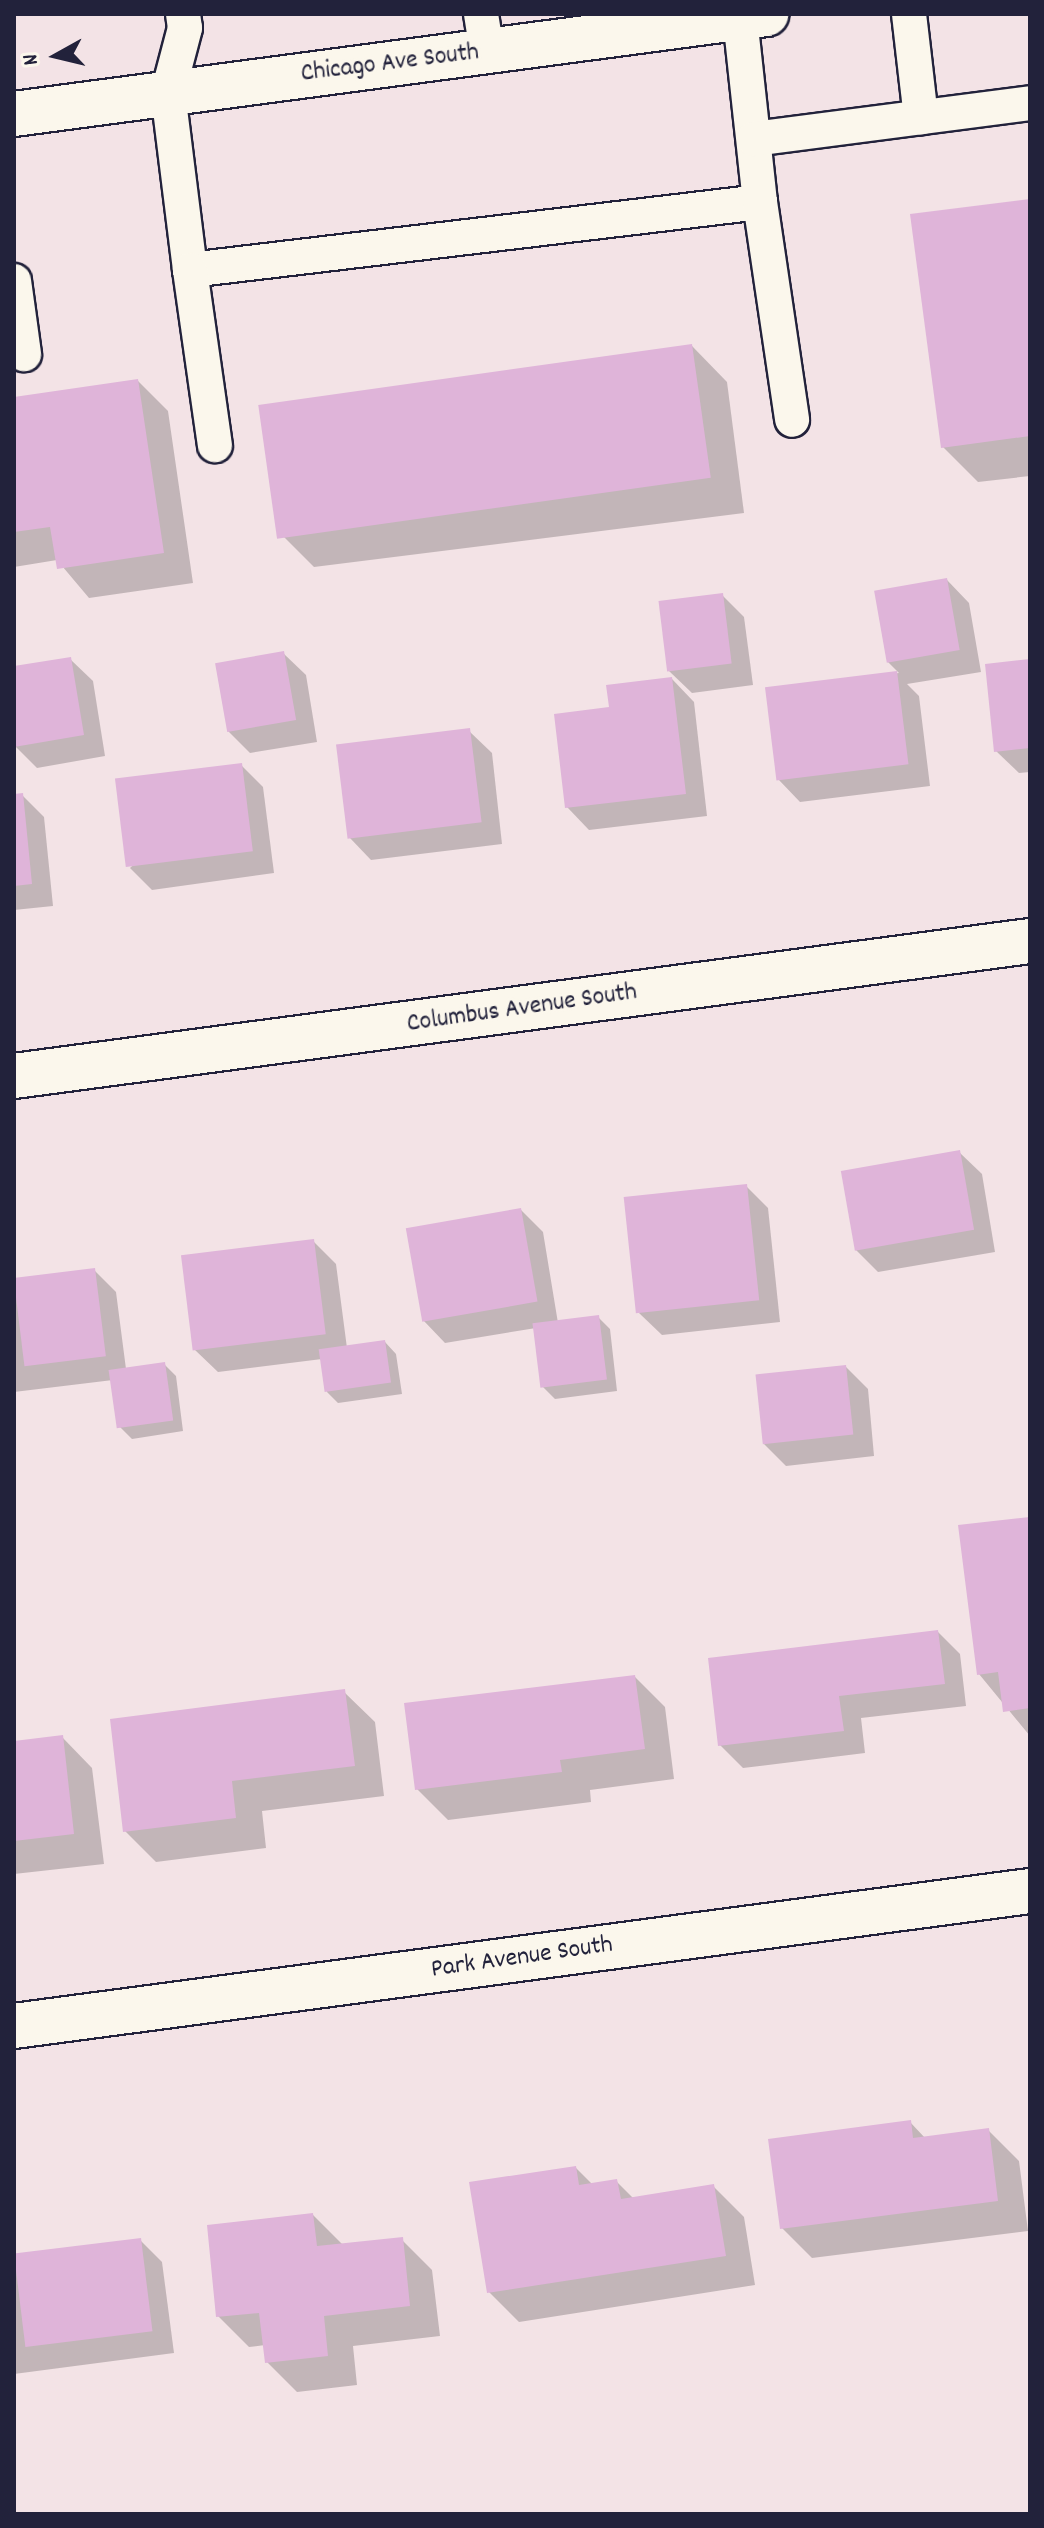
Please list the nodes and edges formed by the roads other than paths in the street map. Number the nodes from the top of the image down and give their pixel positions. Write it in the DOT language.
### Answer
graph roads {
  1 [pos="183,14"];
  2 [pos="909,14"];
  3 [pos="753,16"];
  4 [pos="484,33"];
  5 [pos="168,93"];
  6 [pos="1030,103"];
  7 [pos="14,114"];
  8 [pos="921,117"];
  9 [pos="754,139"];
  10 [pos="760,202"];
  11 [pos="190,270"];
  12 [pos="14,281"];
  13 [pos="24,354"];
  14 [pos="792,420"];
  15 [pos="215,445"];
  16 [pos="1030,941"];
  17 [pos="14,1076"];
  18 [pos="1030,1891"];
  19 [pos="14,2026"];
  1 -- 5 [label="lane"];
  2 -- 8 [label="lane"];
  3 -- 4 [label="street, Chicago Ave South"];
  3 -- 9 [label="lane"];
  4 -- 5 [label="street, Chicago Ave South"];
  5 -- 7 [label="street, Chicago Ave South"];
  5 -- 11 [label="lane"];
  6 -- 8 [label="lane"];
  8 -- 9 [label="lane"];
  9 -- 10 [label="lane"];
  10 -- 11 [label="lane"];
  10 -- 14 [label="lane"];
  11 -- 15 [label="lane"];
  12 -- 13 [label="lane"];
  16 -- 17 [label="street, Columbus Avenue South"];
  18 -- 19 [label="street, Park Avenue South"];
}
